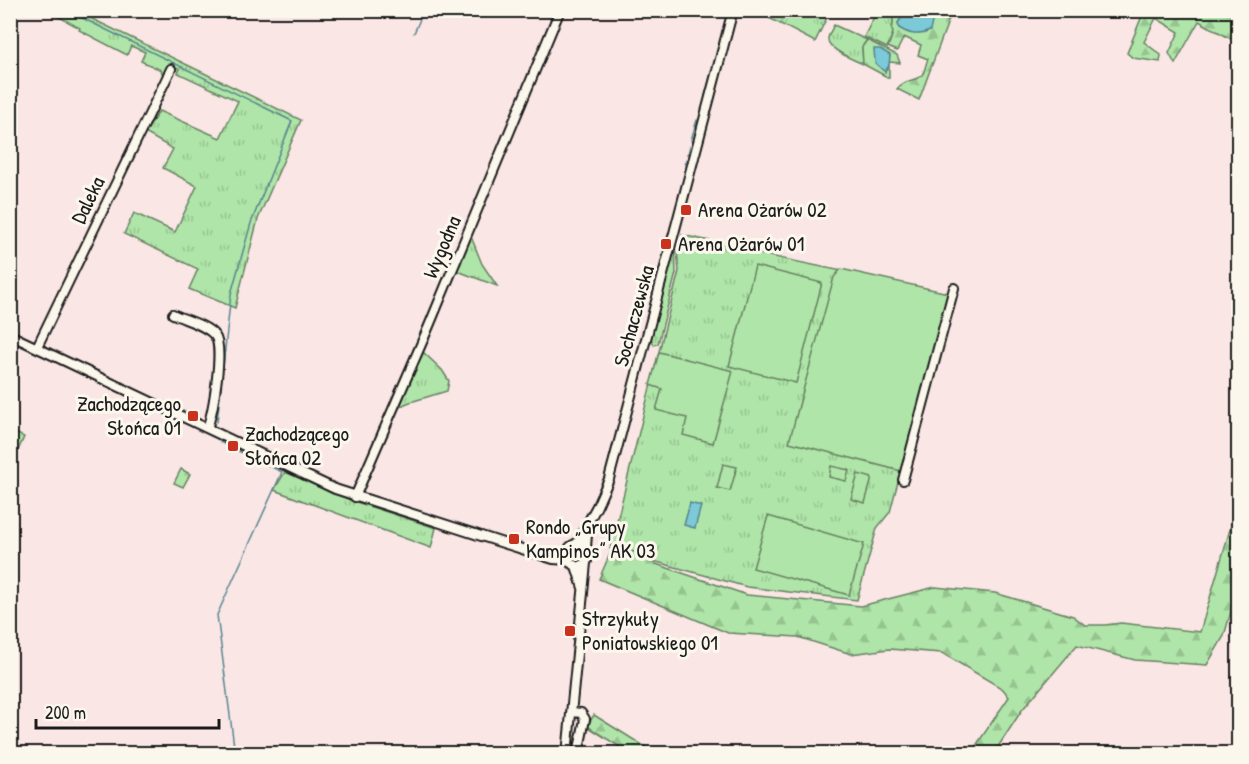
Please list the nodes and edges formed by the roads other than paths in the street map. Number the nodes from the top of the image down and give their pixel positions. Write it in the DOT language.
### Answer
graph roads {
  1 [pos="560,10"];
  2 [pos="733,10"];
  3 [pos="171,69"];
  4 [pos="954,288"];
  5 [pos="173,314"];
  6 [pos="10,335"];
  7 [pos="37,347"];
  8 [pos="207,428"];
  9 [pos="903,480"];
  10 [pos="355,497"];
  11 [pos="588,523"];
  12 [pos="577,543"];
  13 [pos="586,547"];
  14 [pos="568,556"];
  15 [pos="586,563"];
  16 [pos="576,566"];
  17 [pos="584,589"];
  18 [pos="572,712"];
  19 [pos="567,753"];
  20 [pos="578,753"];
  1 -- 10 [label="street, Wygodna"];
  2 -- 11 [label="street, Sochaczewska"];
  3 -- 7 [label="street, Daleka"];
  4 -- 9 [label="street"];
  5 -- 8 [label="street"];
  6 -- 7 [label="street"];
  7 -- 8 [label="street"];
  8 -- 10 [label="street"];
  10 -- 14 [label="street"];
  11 -- 12 [label="street, Sochaczewska"];
  11 -- 13 [label="street, Sochaczewska"];
  12 -- 13 [label="street"];
  12 -- 14 [label="street"];
  13 -- 15 [label="street"];
  14 -- 16 [label="street"];
  15 -- 16 [label="street"];
  15 -- 17 [label="street"];
  16 -- 17 [label="street"];
  17 -- 18 [label="street"];
  18 -- 19 [label="street"];
  18 -- 20 [label="street"];
}
